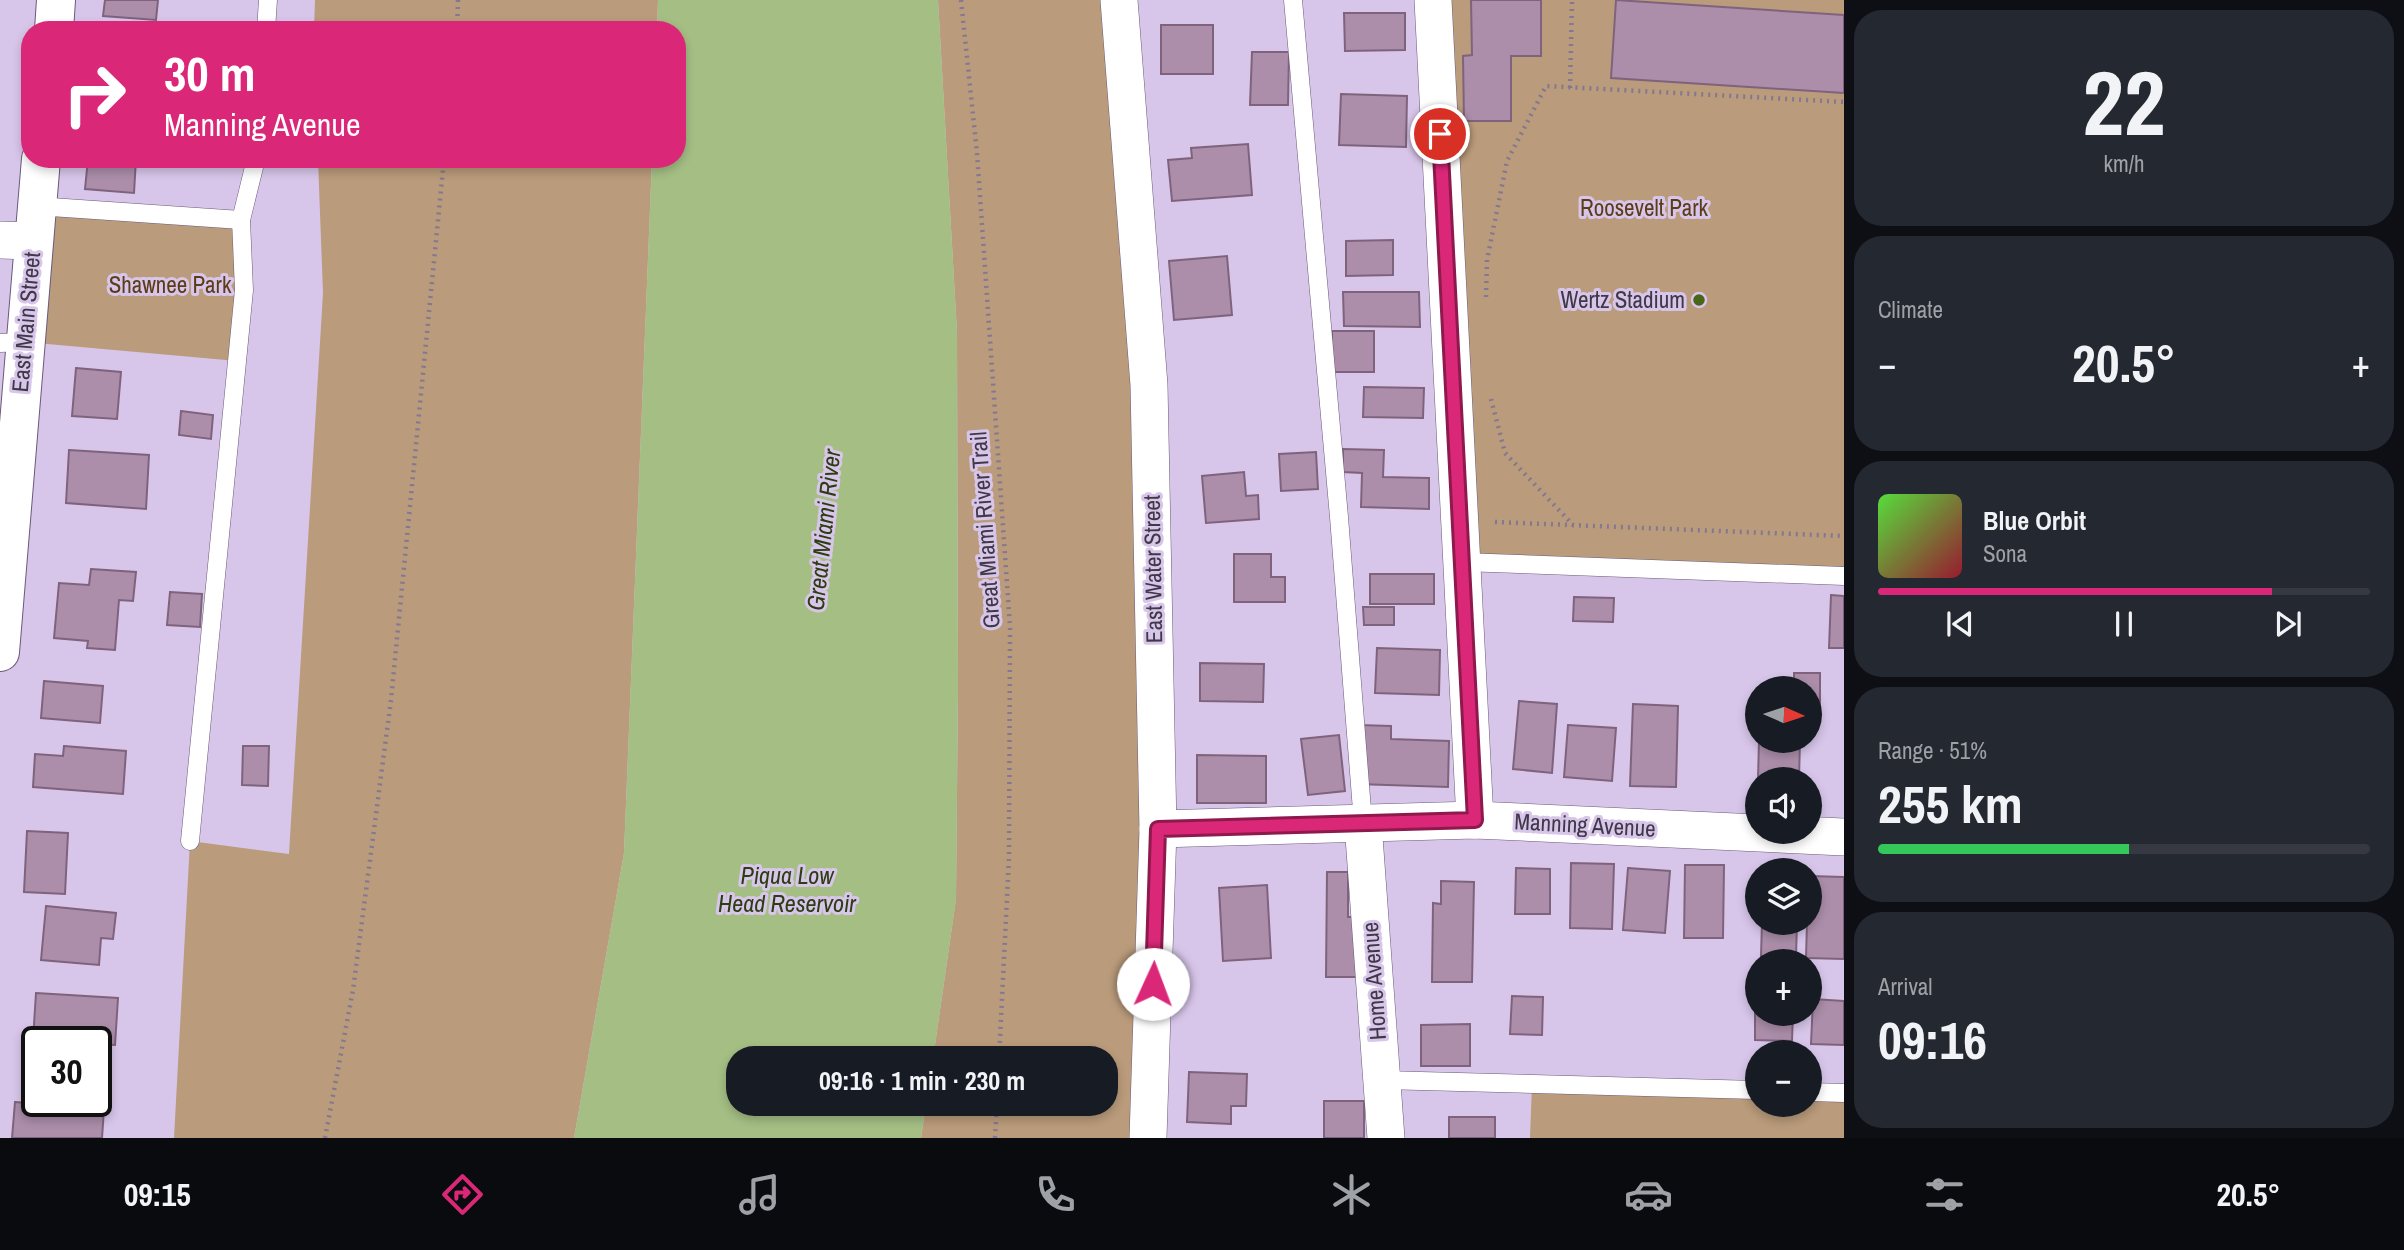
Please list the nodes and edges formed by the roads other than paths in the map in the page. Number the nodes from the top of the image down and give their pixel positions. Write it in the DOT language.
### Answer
graph roads {
  1 [pos="56,0"];
  2 [pos="268,0"];
  3 [pos="1119,0"];
  4 [pos="1293,0"];
  5 [pos="1433,0"];
  6 [pos="55,21"];
  7 [pos="267,21"];
  8 [pos="39,168"];
  9 [pos="254,168"];
  10 [pos="241,220"];
  11 [pos="23,229"];
  12 [pos="12,342"];
  13 [pos="1462,562"];
  14 [pos="1844,576"];
  15 [pos="0,652"];
  16 [pos="1475,820"];
  17 [pos="1363,823"];
  18 [pos="1158,829"];
  19 [pos="1844,837"];
  20 [pos="190,841"];
  21 [pos="1382,1080"];
  22 [pos="1745,1090"];
  23 [pos="1822,1092"];
  24 [pos="1844,1093"];
  25 [pos="1148,1138"];
  26 [pos="1386,1138"];
  1 -- 6 [label="street"];
  2 -- 7 [label="lane"];
  3 -- 18 [label="street, East Water Street"];
  4 -- 17 [label="lane"];
  5 -- 13 [label="street"];
  8 -- 11 [label="street, East Main Street"];
  9 -- 10 [label="lane"];
  10 -- 11 [label="lane"];
  10 -- 20 [label="lane"];
  11 -- 12 [label="street, East Main Street"];
  12 -- 15 [label="street, East Main Street"];
  13 -- 14 [label="lane"];
  13 -- 16 [label="street"];
  16 -- 17 [label="street, Manning Avenue"];
  16 -- 19 [label="street, Manning Avenue"];
  17 -- 18 [label="street, Manning Avenue"];
  17 -- 21 [label="street, Home Avenue"];
  18 -- 25 [label="street, East Water Street"];
  21 -- 22 [label="lane"];
  21 -- 26 [label="street, Home Avenue"];
  23 -- 24 [label="lane"];
}
